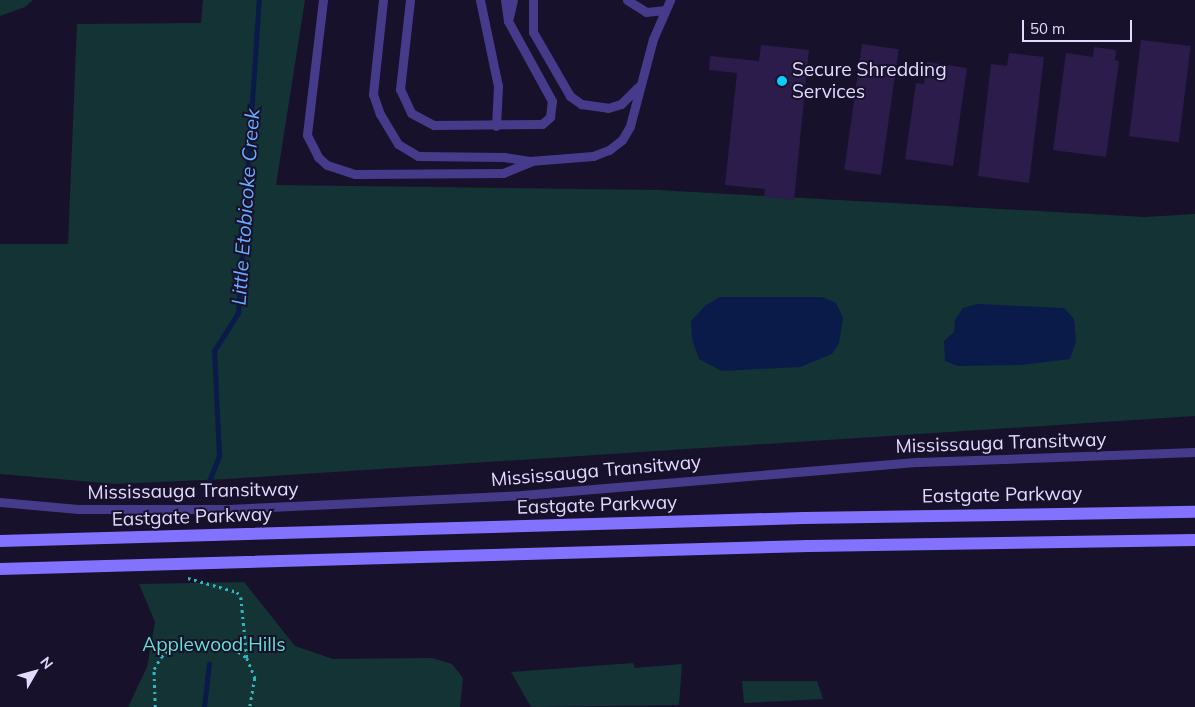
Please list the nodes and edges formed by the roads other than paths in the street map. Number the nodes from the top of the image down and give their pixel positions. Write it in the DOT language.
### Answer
graph roads {
  1 [pos="323,0"];
  2 [pos="382,0"];
  3 [pos="410,0"];
  4 [pos="480,0"];
  5 [pos="505,0"];
  6 [pos="513,0"];
  7 [pos="533,0"];
  8 [pos="627,0"];
  9 [pos="670,0"];
  10 [pos="664,10"];
  11 [pos="508,21"];
  12 [pos="640,84"];
  13 [pos="496,126"];
  14 [pos="530,162"];
  15 [pos="1195,452"];
  16 [pos="0,502"];
  17 [pos="1195,512"];
  18 [pos="1195,540"];
  19 [pos="0,541"];
  20 [pos="0,569"];
  1 -- 14 [label="lane"];
  2 -- 14 [label="lane"];
  3 -- 13 [label="lane"];
  4 -- 13 [label="lane"];
  5 -- 11 [label="lane"];
  6 -- 11 [label="lane"];
  7 -- 12 [label="lane"];
  8 -- 10 [label="lane"];
  9 -- 10 [label="lane"];
  10 -- 12 [label="lane"];
  11 -- 13 [label="lane"];
  12 -- 14 [label="lane"];
  15 -- 16 [label="lane, Mississauga Transitway"];
  17 -- 19 [label="main road, Eastgate Parkway"];
  18 -- 20 [label="main road"];
}
